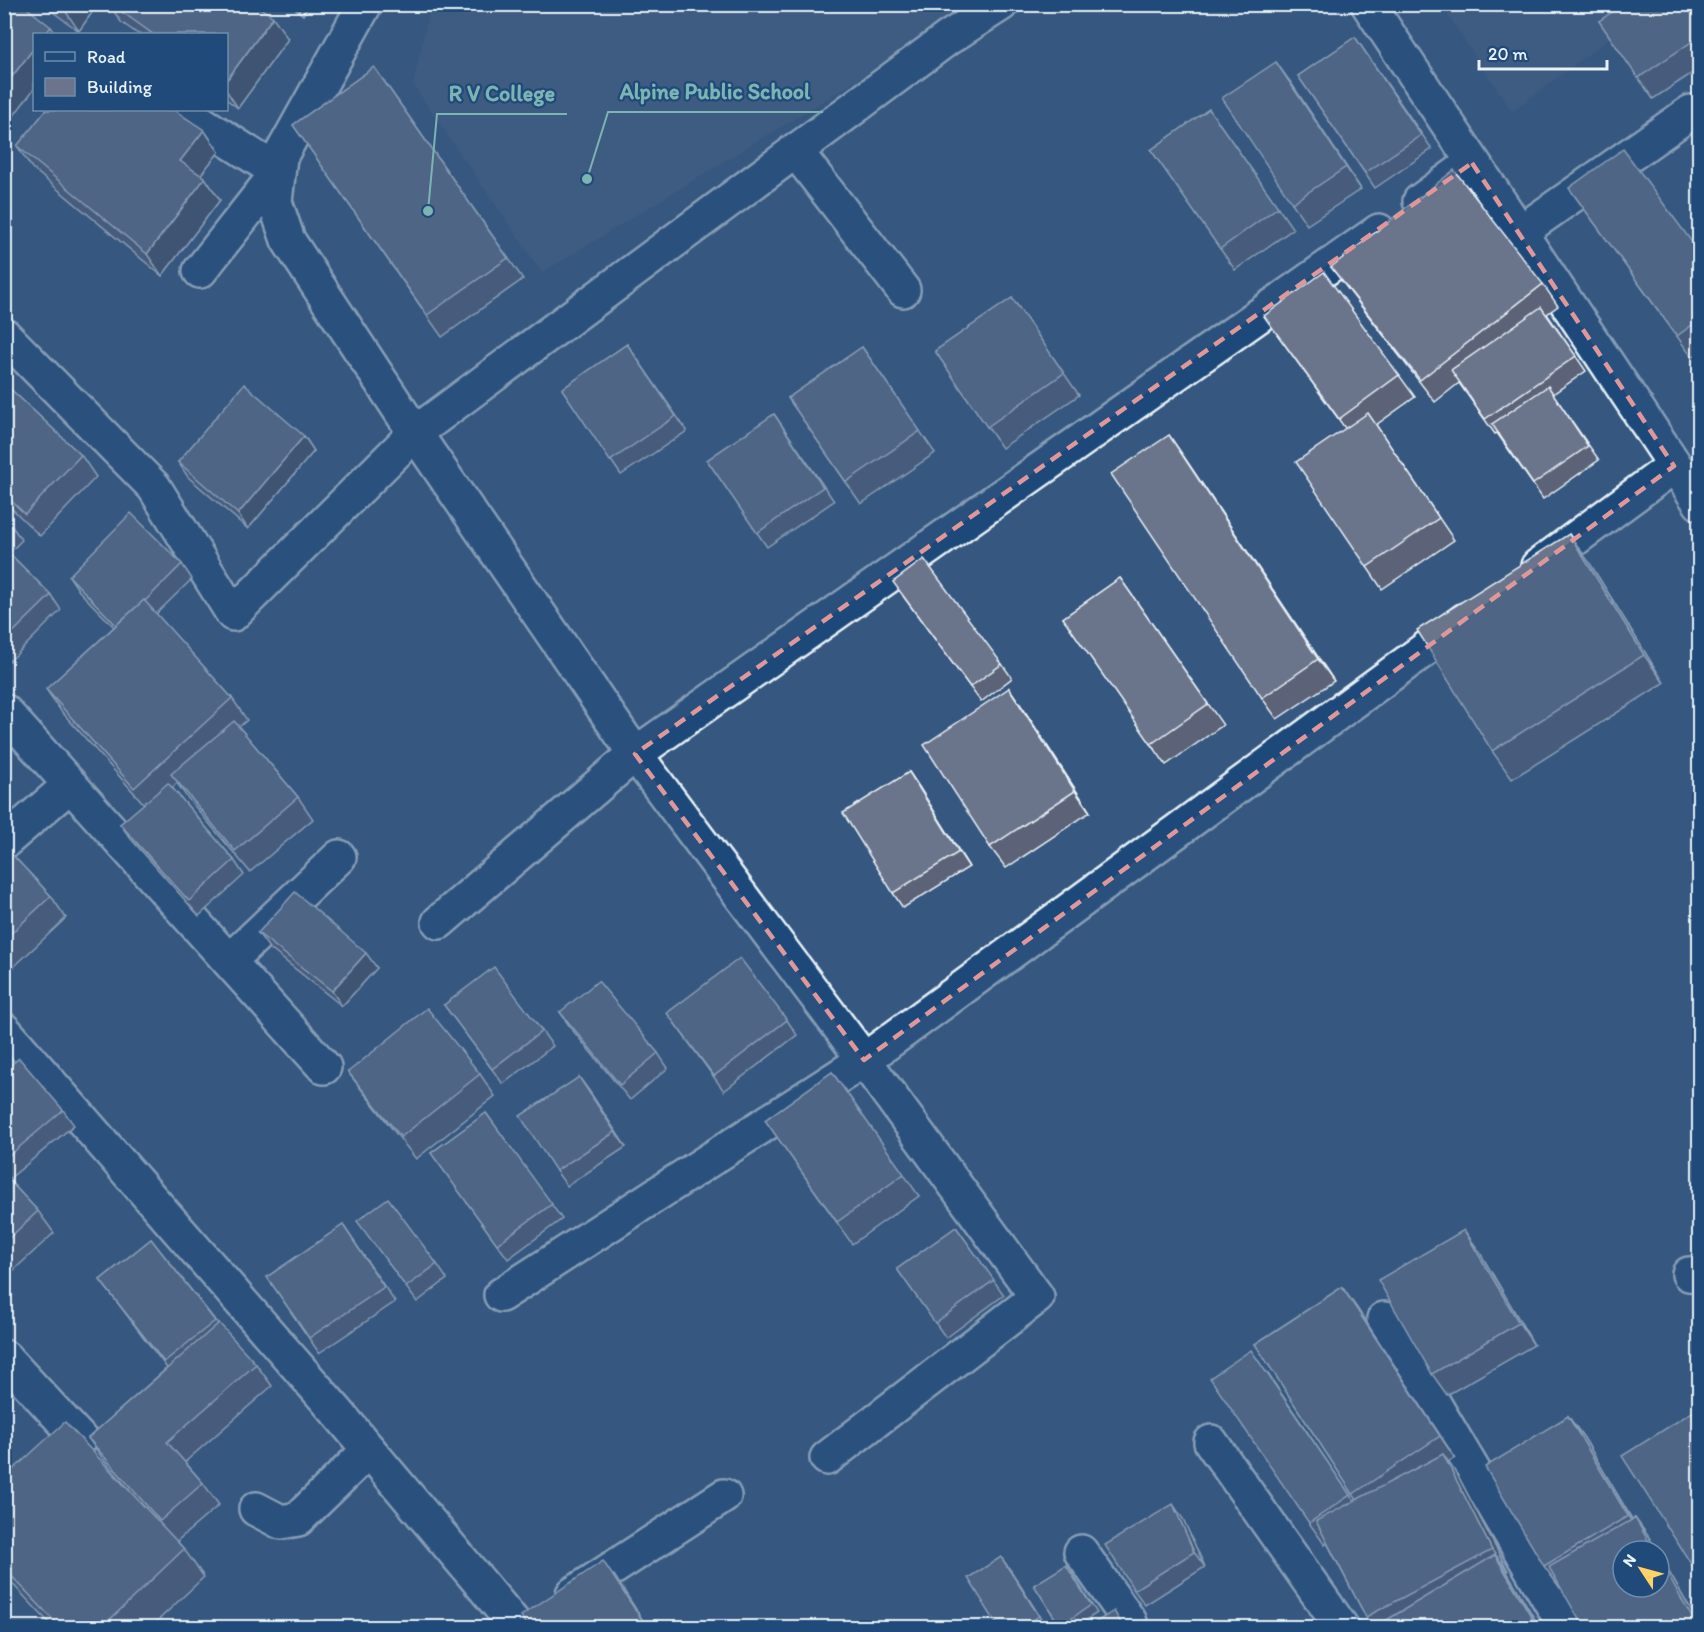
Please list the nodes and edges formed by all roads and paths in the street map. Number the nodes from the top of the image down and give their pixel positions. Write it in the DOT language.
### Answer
graph roads {
  1 [pos="365,4"];
  2 [pos="1001,4"];
  3 [pos="1368,4"];
  4 [pos="183,111"];
  5 [pos="1691,112"];
  6 [pos="795,150"];
  7 [pos="1472,163"];
  8 [pos="278,172"];
  9 [pos="1519,233"];
  10 [pos="200,271"];
  11 [pos="903,290"];
  12 [pos="4,335"];
  13 [pos="415,433"];
  14 [pos="1674,466"];
  15 [pos="1700,503"];
  16 [pos="4,711"];
  17 [pos="635,754"];
  18 [pos="70,785"];
  19 [pos="4,842"];
  20 [pos="339,857"];
  21 [pos="439,922"];
  22 [pos="229,961"];
  23 [pos="4,1030"];
  24 [pos="864,1060"];
  25 [pos="324,1067"];
  26 [pos="501,1295"];
  27 [pos="1384,1318"];
  28 [pos="4,1357"];
  29 [pos="1211,1442"];
  30 [pos="369,1450"];
  31 [pos="827,1458"];
  32 [pos="724,1496"];
  33 [pos="255,1509"];
  34 [pos="4,1516"];
  35 [pos="1081,1552"];
  36 [pos="531,1620"];
  37 [pos="1128,1626"];
  38 [pos="1342,1628"];
  39 [pos="1566,1628"];
  1 -- 8 [label="street"];
  2 -- 6 [label="street"];
  3 -- 7 [label="street"];
  4 -- 8 [label="street"];
  5 -- 9 [label="street"];
  6 -- 11 [label="street"];
  6 -- 13 [label="street"];
  7 -- 9 [label="street"];
  7 -- 17 [label="street"];
  8 -- 10 [label="street"];
  8 -- 13 [label="street"];
  9 -- 14 [label="street"];
  12 -- 13 [label="street"];
  13 -- 17 [label="street"];
  14 -- 15 [label="street"];
  14 -- 24 [label="street"];
  16 -- 18 [label="street"];
  17 -- 21 [label="street"];
  17 -- 24 [label="street"];
  18 -- 19 [label="street"];
  18 -- 22 [label="street"];
  20 -- 22 [label="street"];
  22 -- 25 [label="street"];
  23 -- 30 [label="street"];
  24 -- 26 [label="street"];
  24 -- 31 [label="street"];
  27 -- 39 [label="street"];
  28 -- 34 [label="street"];
  29 -- 38 [label="street"];
  30 -- 33 [label="street"];
  30 -- 36 [label="street"];
  32 -- 36 [label="street"];
  35 -- 37 [label="street"];
}
